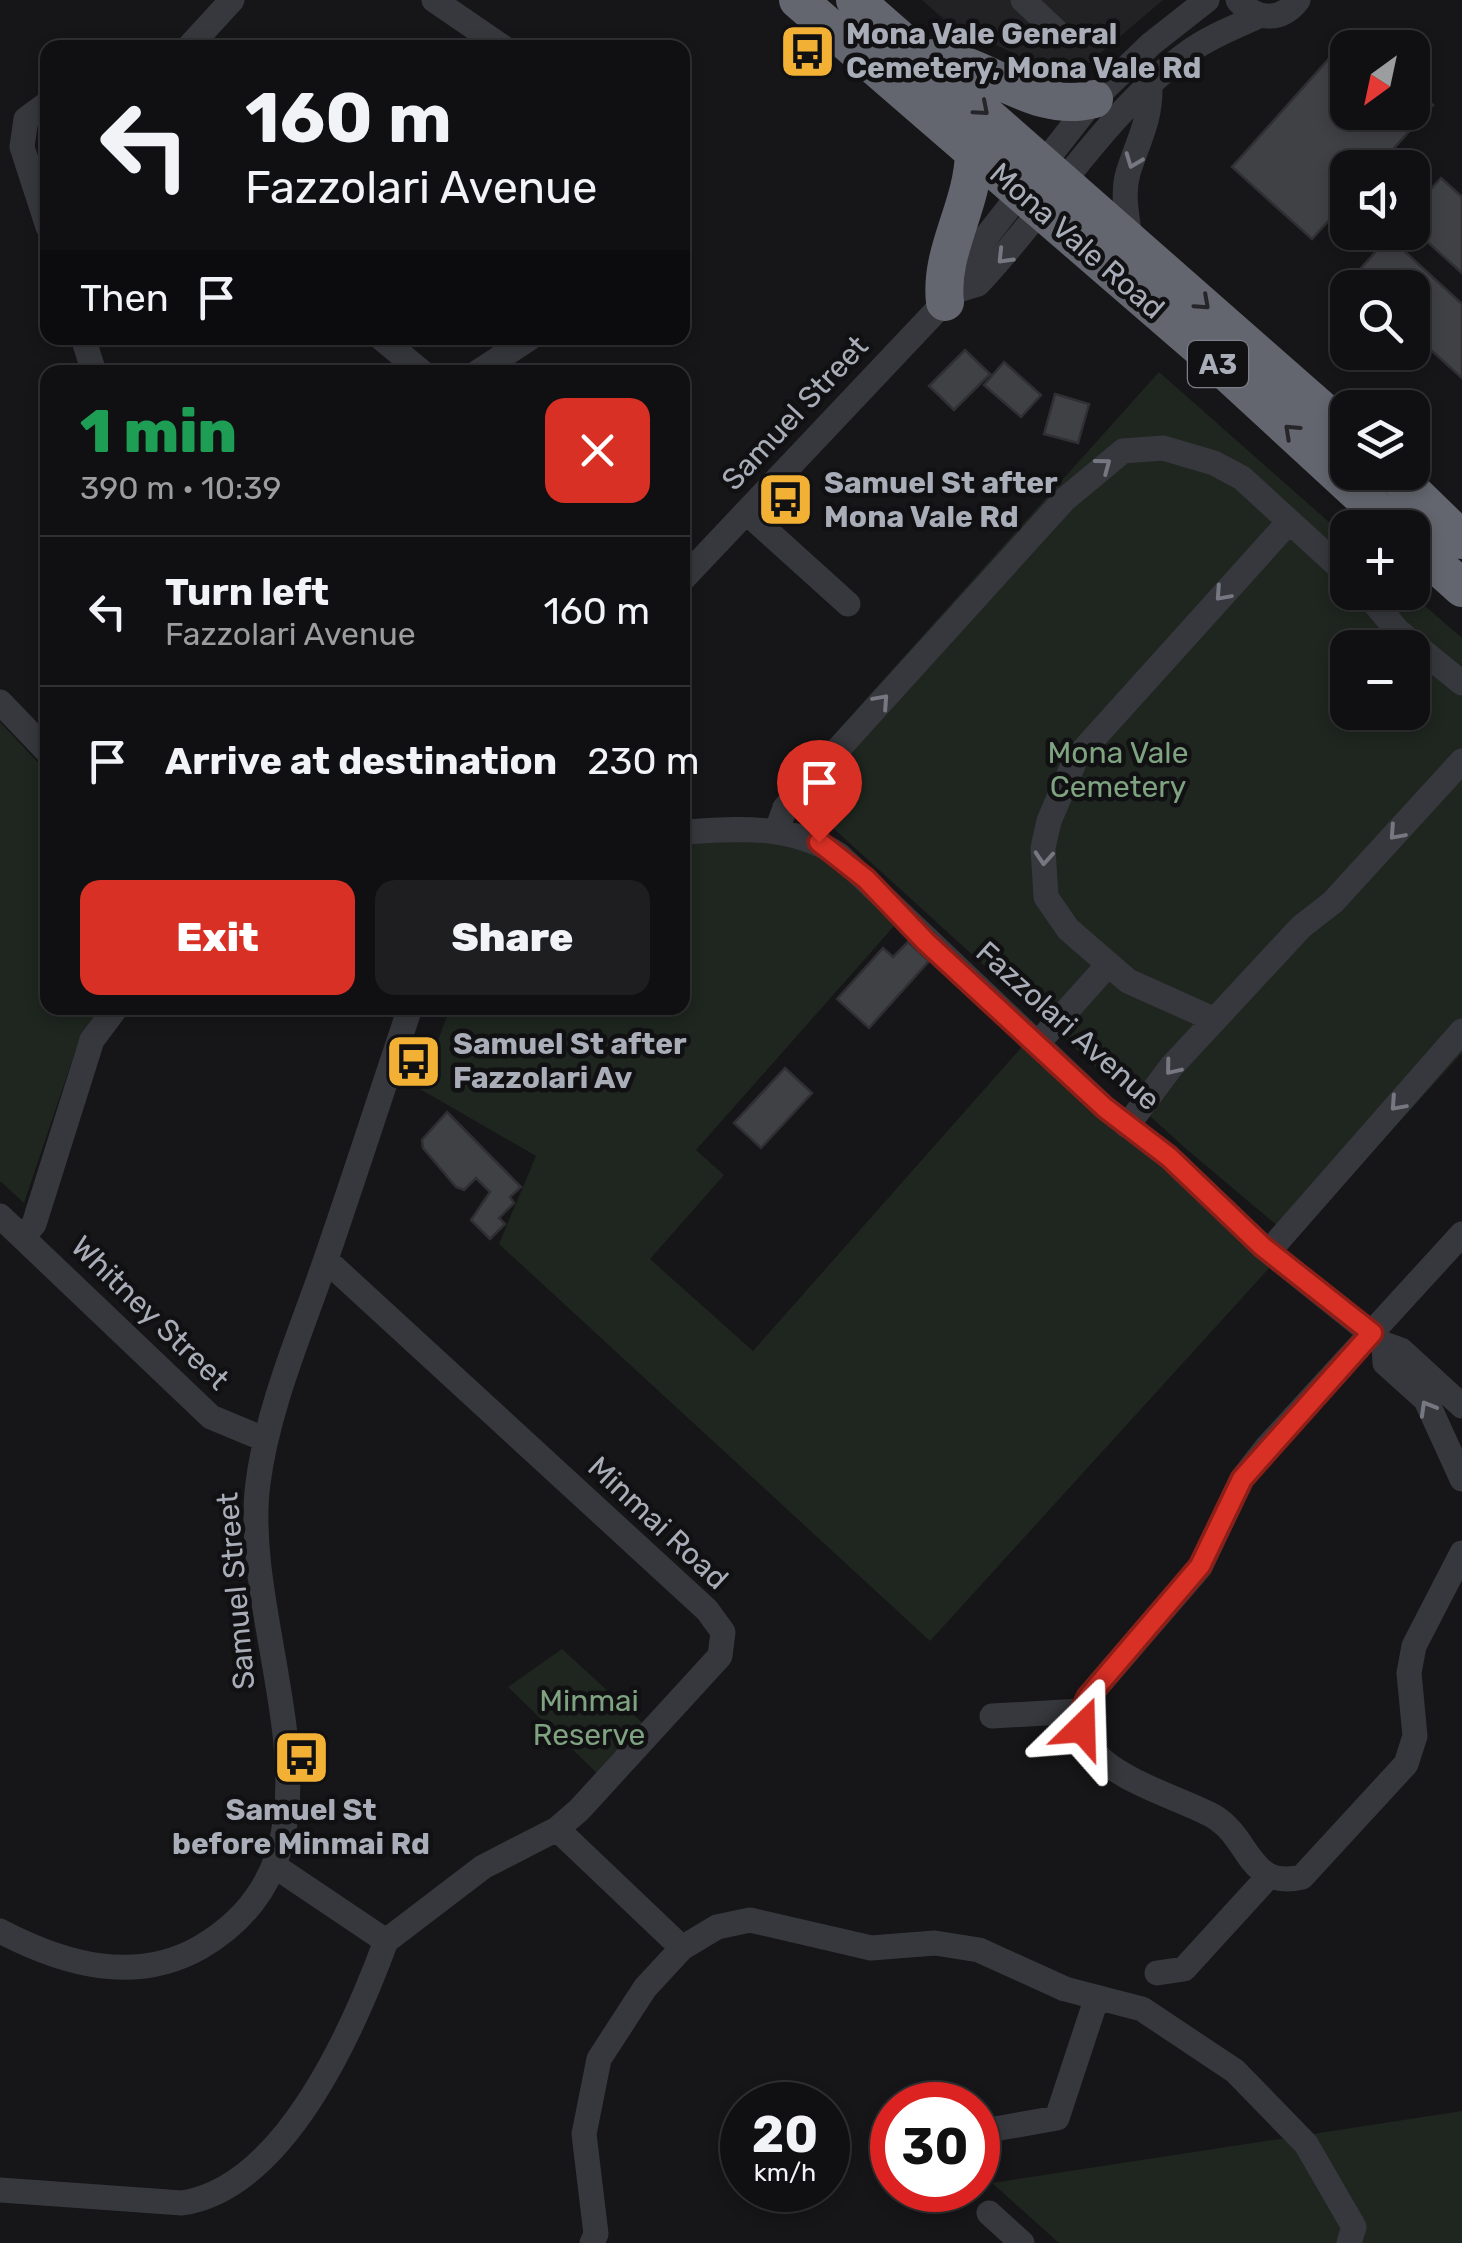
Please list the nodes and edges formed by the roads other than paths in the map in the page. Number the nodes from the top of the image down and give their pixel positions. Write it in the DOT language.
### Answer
graph roads {
  1 [pos="232,0"];
  2 [pos="434,0"];
  3 [pos="798,0"];
  4 [pos="856,0"];
  5 [pos="1022,0"];
  6 [pos="1207,0"];
  7 [pos="1298,0"];
  8 [pos="1249,8"];
  9 [pos="1055,30"];
  10 [pos="195,40"];
  11 [pos="492,40"];
  12 [pos="920,56"];
  13 [pos="1150,86"];
  14 [pos="1094,99"];
  15 [pos="40,109"];
  16 [pos="974,152"];
  17 [pos="1044,187"];
  18 [pos="40,202"];
  19 [pos="1130,238"];
  20 [pos="950,296"];
  21 [pos="389,345"];
  22 [pos="519,345"];
  23 [pos="414,365"];
  24 [pos="489,365"];
  25 [pos="1330,417"];
  26 [pos="1411,490"];
  27 [pos="1377,510"];
  28 [pos="746,512"];
  29 [pos="1288,523"];
  30 [pos="1462,540"];
  31 [pos="1330,559"];
  32 [pos="1430,559"];
  33 [pos="690,572"];
  34 [pos="1462,588"];
  35 [pos="848,604"];
  36 [pos="1380,610"];
  37 [pos="1462,683"];
  38 [pos="0,702"];
  39 [pos="40,744"];
  40 [pos="1462,761"];
  41 [pos="776,830"];
  42 [pos="690,832"];
  43 [pos="1108,966"];
  44 [pos="111,1015"];
  45 [pos="408,1015"];
  46 [pos="1215,1020"];
  47 [pos="1462,1031"];
  48 [pos="1038,1043"];
  49 [pos="1127,1126"];
  50 [pos="0,1216"];
  51 [pos="1462,1234"];
  52 [pos="24,1237"];
  53 [pos="1269,1251"];
  54 [pos="326,1260"];
  55 [pos="1378,1339"];
  56 [pos="1462,1406"];
  57 [pos="266,1440"];
  58 [pos="1462,1479"];
  59 [pos="1462,1553"];
  60 [pos="1081,1712"];
  61 [pos="992,1716"];
  62 [pos="557,1829"];
  63 [pos="276,1867"];
  64 [pos="1268,1877"];
  65 [pos="0,1932"];
  66 [pos="386,1940"];
  67 [pos="682,1948"];
  68 [pos="1157,1973"];
  69 [pos="1096,2000"];
  70 [pos="1000,2128"];
  71 [pos="0,2190"];
  72 [pos="989,2213"];
  73 [pos="592,2243"];
  74 [pos="1022,2243"];
  75 [pos="1349,2243"];
  1 -- 10 [label="street"];
  2 -- 11 [label="street"];
  3 -- 16 [label="highway, Mona Vale Road / A3"];
  4 -- 12 [label="highway, Mona Vale Road / A3"];
  5 -- 9 [label="street"];
  6 -- 14 [label="street"];
  7 -- 8 [label="street"];
  8 -- 13 [label="street"];
  12 -- 14 [label="highway"];
  12 -- 17 [label="highway, Mona Vale Road / A3, one-way"];
  13 -- 17 [label="street"];
  13 -- 19 [label="street, one-way"];
  14 -- 17 [label="street"];
  15 -- 18 [label="street"];
  16 -- 17 [label="highway, Mona Vale Road / A3"];
  16 -- 20 [label="highway"];
  17 -- 19 [label="highway, Mona Vale Road / A3"];
  17 -- 20 [label="street, Samuel Street"];
  27 -- 17 [label="highway, Mona Vale Road / A3, one-way"];
  19 -- 25 [label="highway, Mona Vale Road / A3, one-way"];
  20 -- 28 [label="street, Samuel Street"];
  21 -- 23 [label="street"];
  22 -- 24 [label="street"];
  26 -- 30 [label="highway"];
  28 -- 33 [label="street, Samuel Street"];
  28 -- 35 [label="street"];
  29 -- 31 [label="street"];
  41 -- 29 [label="street, one-way"];
  29 -- 43 [label="street, one-way"];
  32 -- 34 [label="highway"];
  36 -- 37 [label="street"];
  38 -- 39 [label="street"];
  40 -- 46 [label="street, one-way"];
  41 -- 42 [label="street, Fazzolari Avenue"];
  41 -- 48 [label="street, Fazzolari Avenue"];
  43 -- 46 [label="street"];
  43 -- 48 [label="street"];
  44 -- 52 [label="street"];
  45 -- 54 [label="street, Samuel Street"];
  46 -- 49 [label="street, one-way"];
  47 -- 53 [label="street, one-way"];
  48 -- 49 [label="street, Fazzolari Avenue"];
  49 -- 53 [label="street, Fazzolari Avenue"];
  50 -- 52 [label="street, Whitney Street"];
  51 -- 55 [label="street"];
  52 -- 57 [label="street, Whitney Street"];
  53 -- 55 [label="street, Fazzolari Avenue"];
  54 -- 57 [label="street, Samuel Street"];
  54 -- 62 [label="street, Minmai Road"];
  55 -- 56 [label="street, Fazzolari Avenue"];
  58 -- 55 [label="street, Fazzolari Avenue, one-way"];
  55 -- 60 [label="street"];
  57 -- 63 [label="street, Samuel Street"];
  59 -- 64 [label="street"];
  60 -- 61 [label="street"];
  60 -- 64 [label="street"];
  62 -- 66 [label="street, Minmai Road"];
  62 -- 67 [label="street"];
  63 -- 65 [label="street, Samuel Street"];
  63 -- 66 [label="street"];
  64 -- 68 [label="street"];
  66 -- 71 [label="street"];
  67 -- 69 [label="street"];
  67 -- 73 [label="street"];
  69 -- 70 [label="street"];
  69 -- 75 [label="street"];
  72 -- 74 [label="street"];
}
